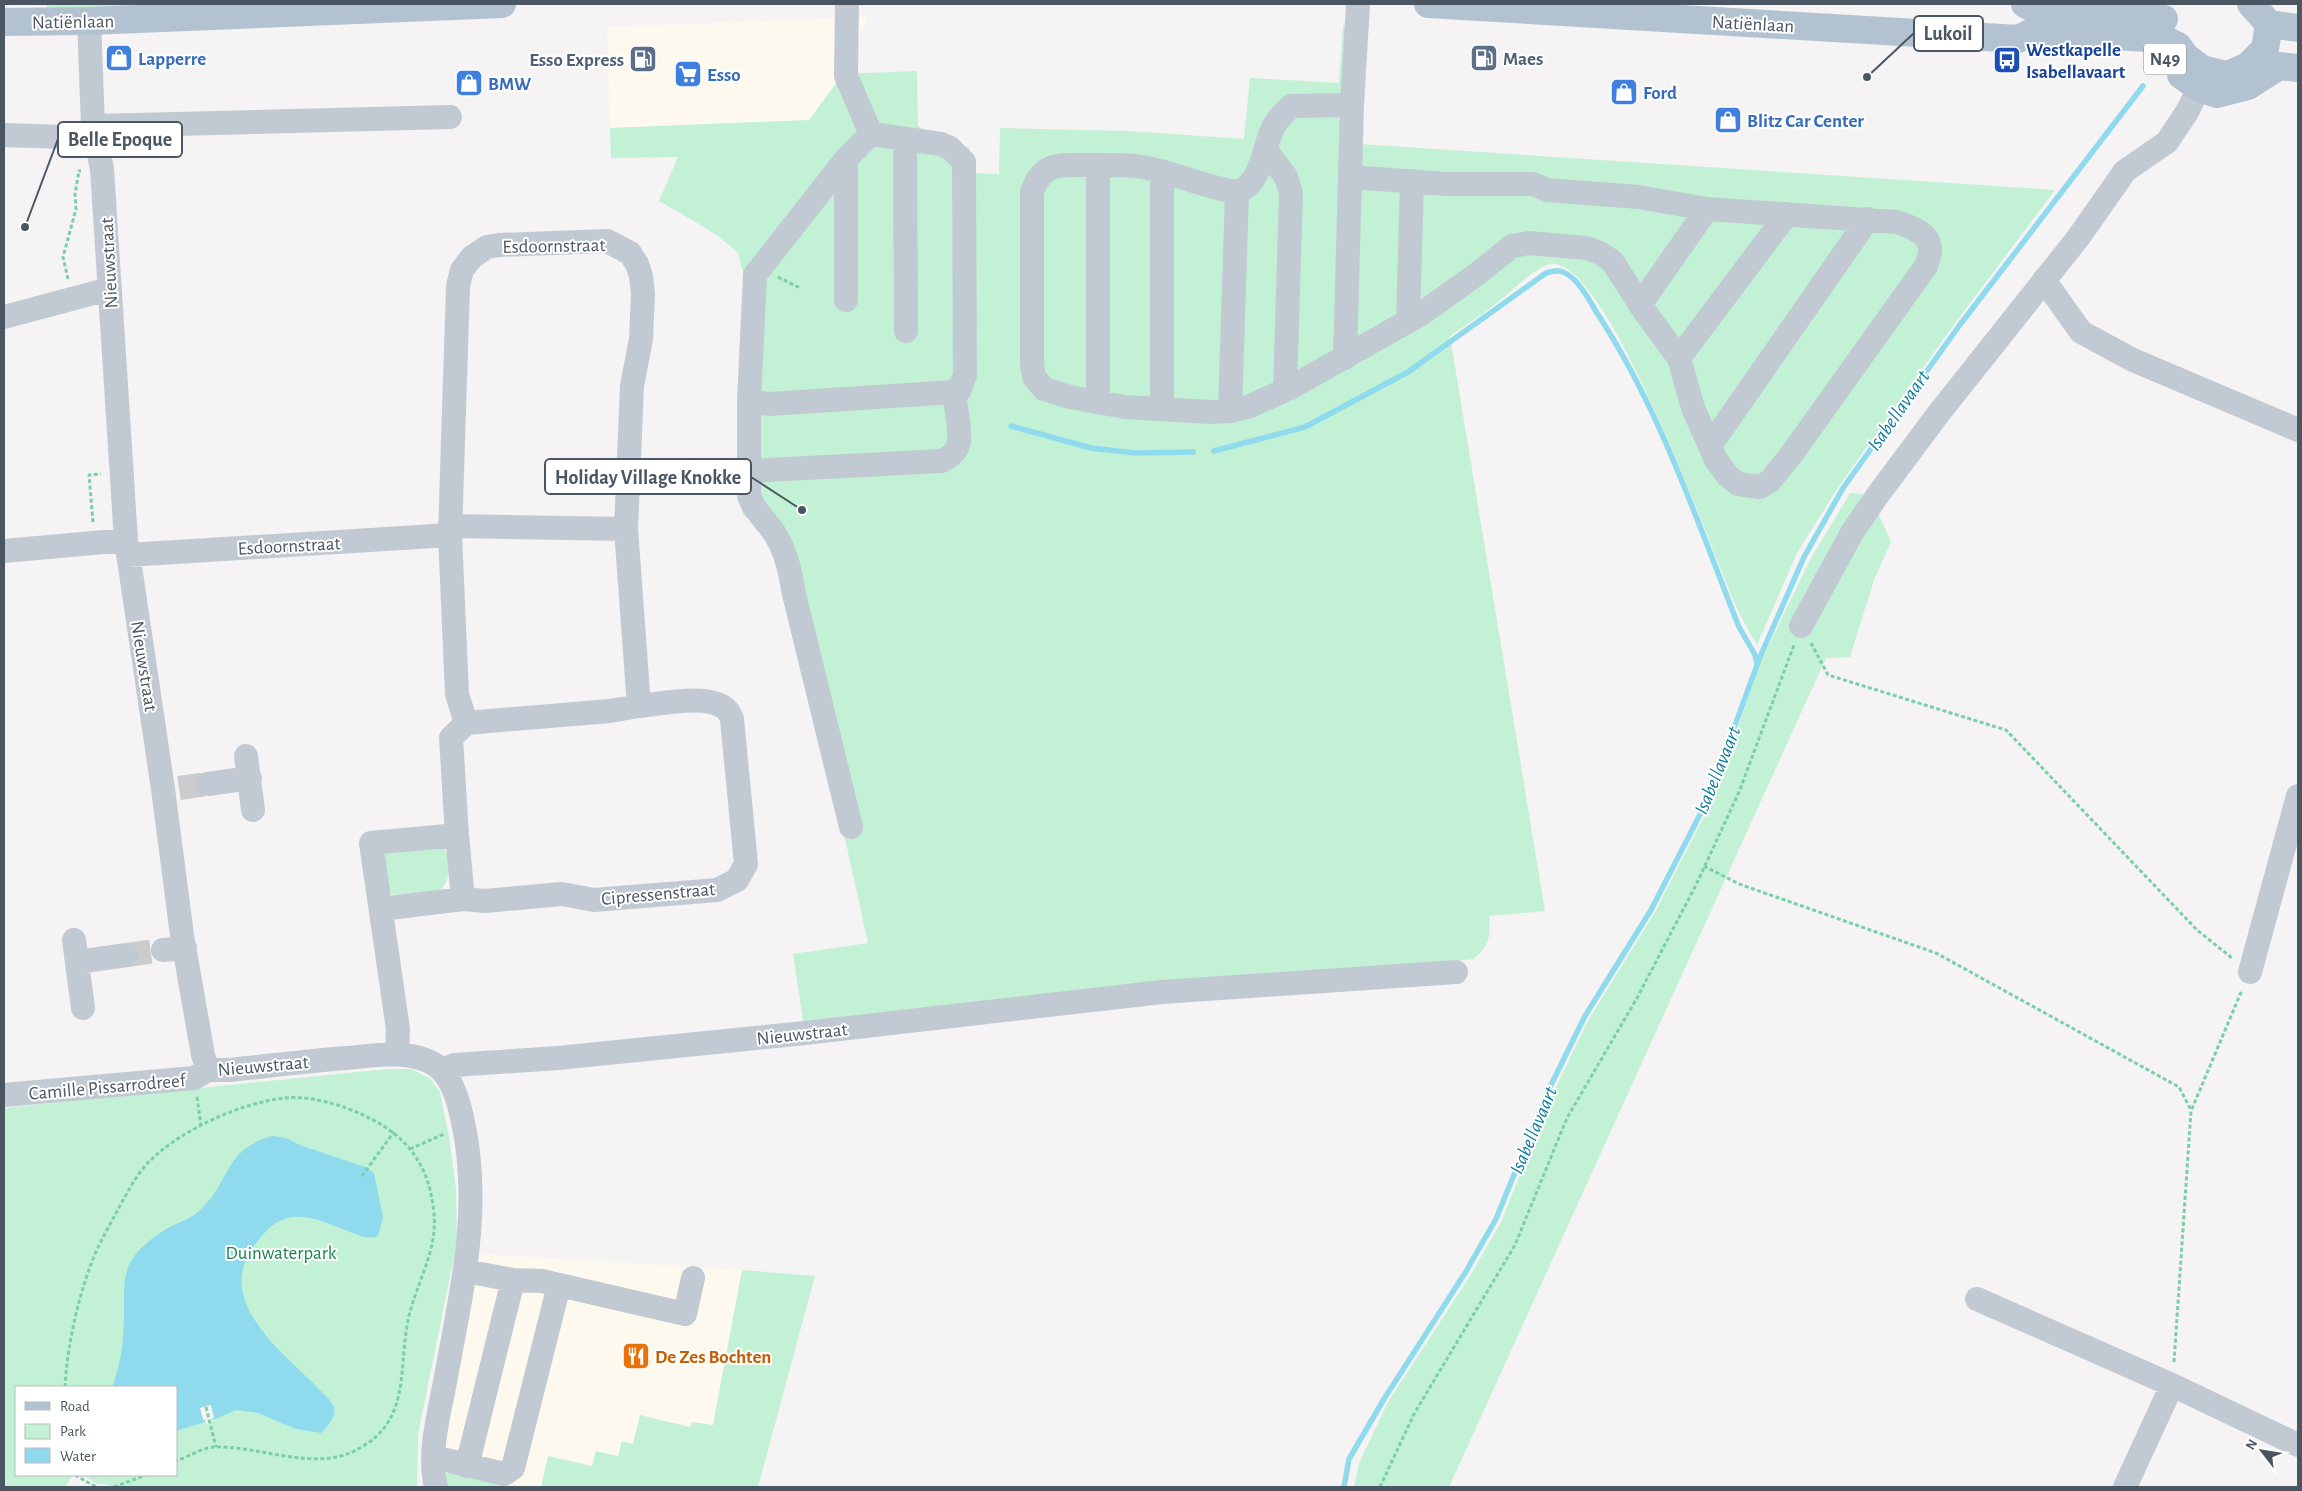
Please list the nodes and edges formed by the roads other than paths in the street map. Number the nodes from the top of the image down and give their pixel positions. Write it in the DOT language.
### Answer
graph roads {
  1 [pos="502,4"];
  2 [pos="847,4"];
  3 [pos="1358,4"];
  4 [pos="1428,4"];
  5 [pos="2025,4"];
  6 [pos="2251,4"];
  7 [pos="2298,14"];
  8 [pos="4,22"];
  9 [pos="89,22"];
  10 [pos="2269,26"];
  11 [pos="2298,28"];
  12 [pos="2167,30"];
  13 [pos="2298,53"];
  14 [pos="2298,68"];
  15 [pos="2199,88"];
  16 [pos="1352,106"];
  17 [pos="450,117"];
  18 [pos="94,132"];
  19 [pos="871,134"];
  20 [pos="4,135"];
  21 [pos="905,140"];
  22 [pos="1266,150"];
  23 [pos="846,159"];
  24 [pos="1098,165"];
  25 [pos="1162,171"];
  26 [pos="1350,177"];
  27 [pos="1412,181"];
  28 [pos="1237,192"];
  29 [pos="1707,209"];
  30 [pos="1787,214"];
  31 [pos="1868,219"];
  32 [pos="2044,280"];
  33 [pos="109,289"];
  34 [pos="846,300"];
  35 [pos="1640,304"];
  36 [pos="4,316"];
  37 [pos="1408,321"];
  38 [pos="906,331"];
  39 [pos="1345,358"];
  40 [pos="1679,358"];
  41 [pos="1286,390"];
  42 [pos="954,392"];
  43 [pos="750,401"];
  44 [pos="1098,402"];
  45 [pos="1162,409"];
  46 [pos="1230,411"];
  47 [pos="2298,430"];
  48 [pos="1710,446"];
  49 [pos="748,471"];
  50 [pos="626,529"];
  51 [pos="450,531"];
  52 [pos="127,547"];
  53 [pos="4,551"];
  54 [pos="1801,626"];
  55 [pos="639,706"];
  56 [pos="466,723"];
  57 [pos="208,784"];
  58 [pos="2298,796"];
  59 [pos="253,810"];
  60 [pos="851,826"];
  61 [pos="457,835"];
  62 [pos="463,899"];
  63 [pos="381,909"];
  64 [pos="127,955"];
  65 [pos="1456,972"];
  66 [pos="2250,972"];
  67 [pos="83,1008"];
  68 [pos="397,1054"];
  69 [pos="442,1070"];
  70 [pos="201,1074"];
  71 [pos="4,1095"];
  72 [pos="466,1271"];
  73 [pos="693,1278"];
  74 [pos="513,1280"];
  75 [pos="560,1285"];
  76 [pos="1977,1299"];
  77 [pos="2172,1385"];
  78 [pos="2298,1444"];
  79 [pos="434,1460"];
  80 [pos="467,1466"];
  81 [pos="436,1487"];
  82 [pos="2125,1487"];
  1 -- 9 [label="main road, Natiënlaan"];
  2 -- 19 [label="street"];
  3 -- 16 [label="street"];
  4 -- 12 [label="main road, Natiënlaan / N49"];
  5 -- 12 [label="main road, Natiënlaan / N49"];
  6 -- 10 [label="main road"];
  7 -- 10 [label="main road"];
  8 -- 9 [label="main road, Natiënlaan"];
  9 -- 18 [label="street, Nieuwstraat"];
  10 -- 11 [label="main road"];
  10 -- 12 [label="main road, Natiënlaan / N49"];
  10 -- 13 [label="main road"];
  12 -- 15 [label="main road, N49"];
  14 -- 15 [label="main road, N49"];
  15 -- 32 [label="street"];
  16 -- 22 [label="street"];
  16 -- 26 [label="street"];
  17 -- 18 [label="street"];
  18 -- 20 [label="street"];
  18 -- 33 [label="street, Nieuwstraat"];
  19 -- 21 [label="street"];
  19 -- 23 [label="street"];
  21 -- 38 [label="street"];
  21 -- 42 [label="street"];
  22 -- 28 [label="street"];
  22 -- 41 [label="street"];
  23 -- 34 [label="street"];
  23 -- 43 [label="street"];
  24 -- 25 [label="street"];
  24 -- 44 [label="street"];
  24 -- 44 [label="street"];
  25 -- 28 [label="street"];
  25 -- 45 [label="street"];
  26 -- 27 [label="street"];
  26 -- 39 [label="street"];
  27 -- 29 [label="street"];
  27 -- 37 [label="street"];
  28 -- 46 [label="street"];
  29 -- 30 [label="street"];
  29 -- 35 [label="street"];
  30 -- 31 [label="street"];
  30 -- 40 [label="street"];
  31 -- 48 [label="street"];
  31 -- 48 [label="street"];
  32 -- 47 [label="street"];
  32 -- 54 [label="street"];
  33 -- 36 [label="street"];
  33 -- 52 [label="street, Nieuwstraat"];
  35 -- 37 [label="street"];
  35 -- 40 [label="street"];
  37 -- 39 [label="street"];
  39 -- 41 [label="street"];
  40 -- 48 [label="street"];
  41 -- 46 [label="street"];
  42 -- 43 [label="street"];
  42 -- 49 [label="street"];
  43 -- 49 [label="street"];
  44 -- 45 [label="street"];
  45 -- 46 [label="street"];
  49 -- 60 [label="street"];
  50 -- 51 [label="street, Esdoornstraat"];
  50 -- 51 [label="street, Esdoornstraat"];
  50 -- 55 [label="street, Esdoornstraat"];
  51 -- 52 [label="street, Esdoornstraat"];
  51 -- 56 [label="street, Esdoornstraat"];
  52 -- 53 [label="street, Esdoornstraat"];
  52 -- 70 [label="street, Nieuwstraat"];
  55 -- 56 [label="street, Cipressenstraat"];
  55 -- 62 [label="street, Cipressenstraat"];
  56 -- 61 [label="street"];
  57 -- 59 [label="street"];
  58 -- 66 [label="street"];
  61 -- 62 [label="street"];
  61 -- 63 [label="street"];
  62 -- 63 [label="street, Cipressenstraat"];
  63 -- 68 [label="street"];
  64 -- 67 [label="street"];
  65 -- 69 [label="street, Nieuwstraat"];
  68 -- 69 [label="street, Nieuwstraat"];
  68 -- 70 [label="street, Nieuwstraat"];
  69 -- 72 [label="street"];
  70 -- 71 [label="street, Camille Pissarrodreef"];
  72 -- 74 [label="street"];
  72 -- 79 [label="street"];
  73 -- 75 [label="street"];
  74 -- 75 [label="street"];
  74 -- 80 [label="street"];
  75 -- 80 [label="street"];
  76 -- 77 [label="street"];
  77 -- 78 [label="street"];
  77 -- 82 [label="street"];
  79 -- 80 [label="street"];
  79 -- 81 [label="street"];
}
